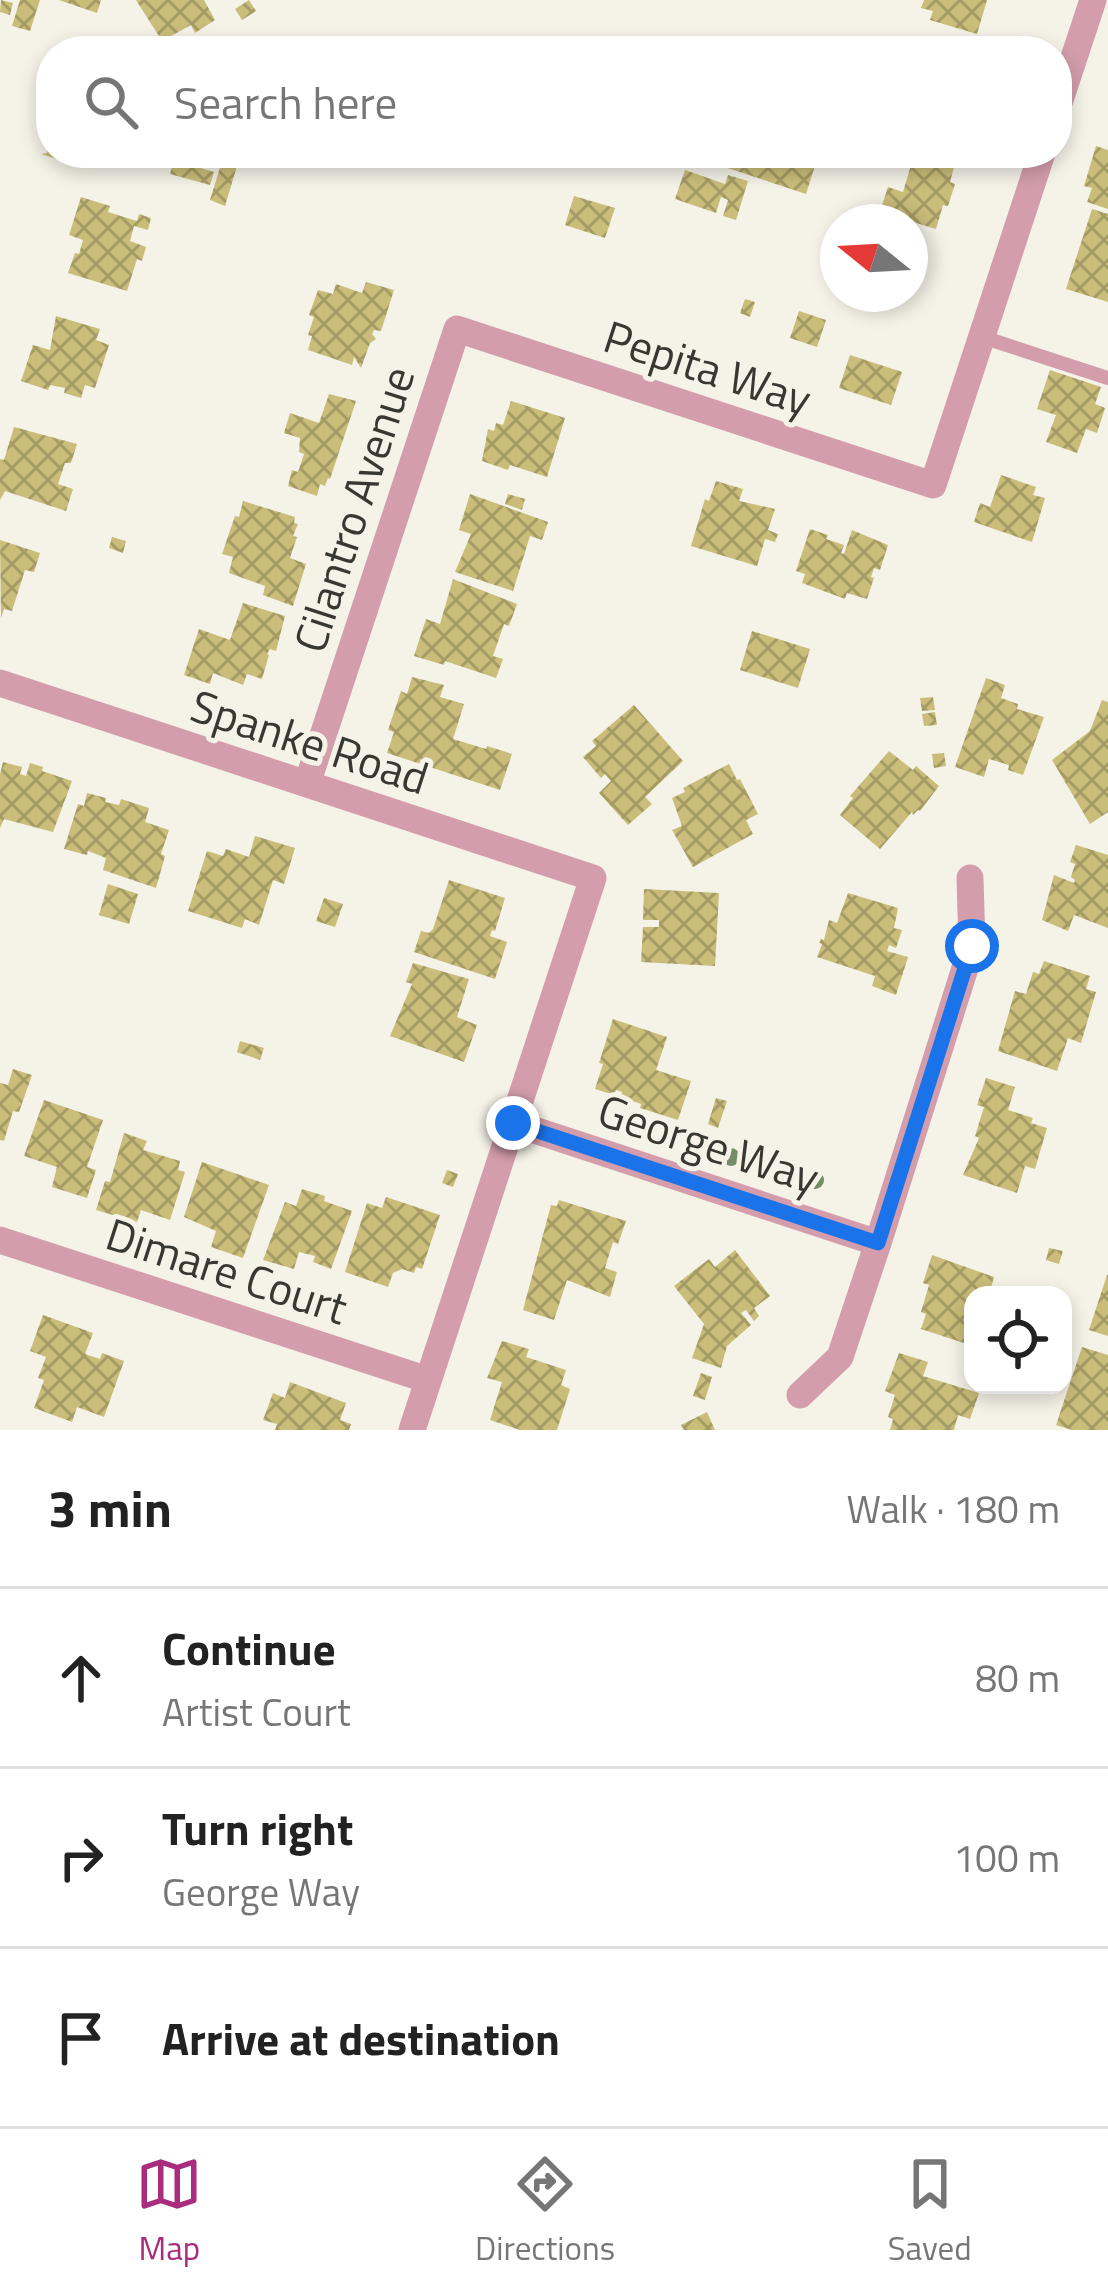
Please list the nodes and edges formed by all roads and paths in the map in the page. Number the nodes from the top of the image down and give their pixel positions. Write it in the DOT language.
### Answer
graph roads {
  1 [pos="1093,0"];
  2 [pos="1072,64"];
  3 [pos="1037,168"];
  4 [pos="457,329"];
  5 [pos="982,337"];
  6 [pos="1108,378"];
  7 [pos="0,683"];
  8 [pos="307,784"];
  9 [pos="970,878"];
  10 [pos="513,1123"];
  11 [pos="0,1240"];
  12 [pos="878,1243"];
  13 [pos="428,1380"];
  14 [pos="800,1395"];
  15 [pos="412,1430"];
  1 -- 2 [label="street"];
  3 -- 5 [label="street"];
  4 -- 5 [label="street, Pepita Way"];
  4 -- 8 [label="street, Cilantro Avenue"];
  5 -- 6 [label="lane"];
  7 -- 8 [label="street, Spanke Road"];
  8 -- 10 [label="street, Spanke Road"];
  9 -- 12 [label="street"];
  10 -- 12 [label="street, George Way"];
  10 -- 13 [label="street"];
  11 -- 13 [label="street, Dimare Court"];
  12 -- 14 [label="street"];
  13 -- 15 [label="street"];
}
